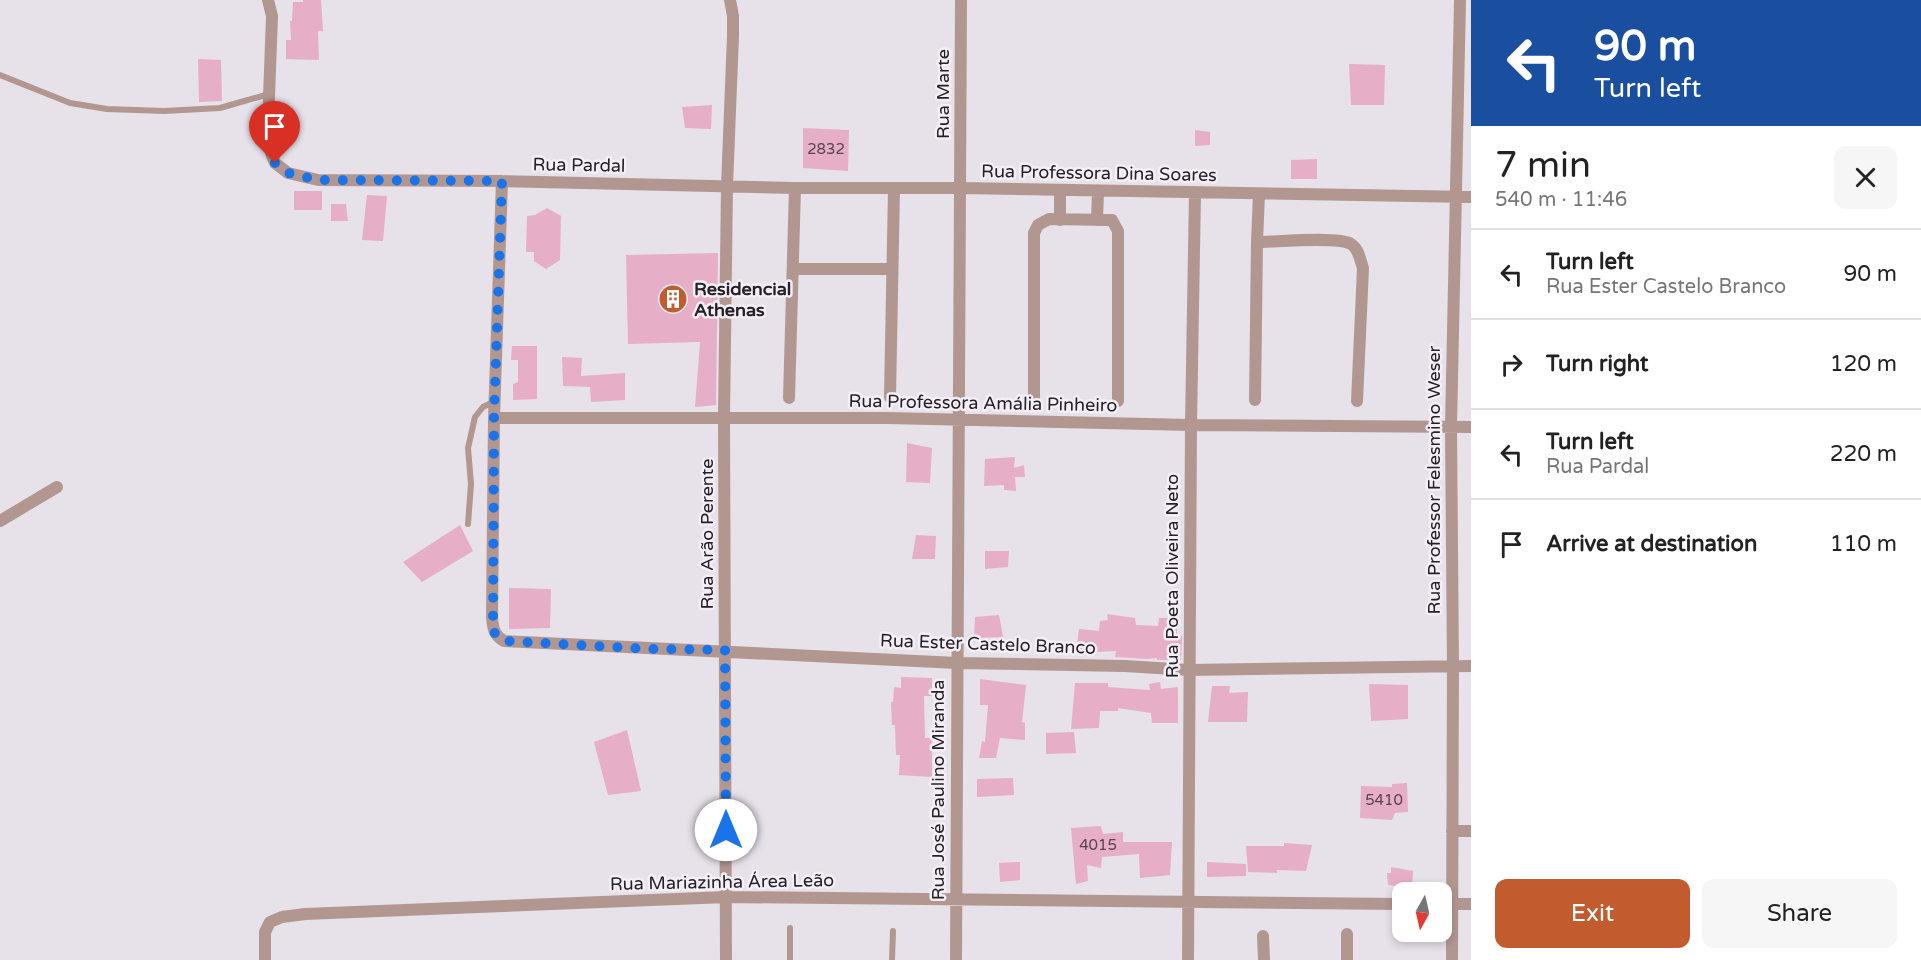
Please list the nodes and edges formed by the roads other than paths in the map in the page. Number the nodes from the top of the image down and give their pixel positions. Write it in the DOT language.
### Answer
graph roads {
  1 [pos="268,0"];
  2 [pos="730,0"];
  3 [pos="962,0"];
  4 [pos="1460,0"];
  5 [pos="0,75"];
  6 [pos="269,94"];
  7 [pos="502,181"];
  8 [pos="727,186"];
  9 [pos="795,188"];
  10 [pos="961,188"];
  11 [pos="894,189"];
  12 [pos="1060,191"];
  13 [pos="1098,191"];
  14 [pos="1195,193"];
  15 [pos="1259,194"];
  16 [pos="1455,197"];
  17 [pos="1471,197"];
  18 [pos="1060,220"];
  19 [pos="1097,220"];
  20 [pos="1257,242"];
  21 [pos="793,269"];
  22 [pos="892,269"];
  23 [pos="890,397"];
  24 [pos="789,398"];
  25 [pos="495,400"];
  26 [pos="1255,400"];
  27 [pos="1034,401"];
  28 [pos="1118,401"];
  29 [pos="1357,401"];
  30 [pos="724,417"];
  31 [pos="494,418"];
  32 [pos="958,421"];
  33 [pos="1191,425"];
  34 [pos="1451,427"];
  35 [pos="1471,427"];
  36 [pos="57,487"];
  37 [pos="0,521"];
  38 [pos="468,524"];
  39 [pos="725,650"];
  40 [pos="957,663"];
  41 [pos="1453,666"];
  42 [pos="1471,666"];
  43 [pos="1190,670"];
  44 [pos="1452,831"];
  45 [pos="1471,831"];
  46 [pos="1449,882"];
  47 [pos="726,897"];
  48 [pos="956,899"];
  49 [pos="1187,902"];
  50 [pos="1392,904"];
  51 [pos="1452,904"];
  52 [pos="1471,904"];
  53 [pos="790,928"];
  54 [pos="893,931"];
  55 [pos="1347,934"];
  56 [pos="1263,936"];
  57 [pos="1450,942"];
  58 [pos="265,960"];
  59 [pos="726,960"];
  60 [pos="790,960"];
  61 [pos="892,960"];
  62 [pos="956,960"];
  63 [pos="1188,960"];
  64 [pos="1264,960"];
  65 [pos="1347,960"];
  66 [pos="1452,960"];
  1 -- 6 [label="street, Rua Pardal"];
  2 -- 8 [label="street, Rua Arão Perente"];
  3 -- 10 [label="street, Rua Marte"];
  4 -- 16 [label="street, Rua Professor Felesmino Weser"];
  5 -- 6 [label="lane"];
  6 -- 7 [label="street, Rua Pardal"];
  7 -- 8 [label="street, Rua Pardal"];
  7 -- 25 [label="street"];
  8 -- 9 [label="street, Rua Professora Dina Soares"];
  8 -- 30 [label="street, Rua Arão Perente"];
  9 -- 11 [label="street, Rua Professora Dina Soares"];
  9 -- 21 [label="street"];
  10 -- 11 [label="street, Rua Professora Dina Soares"];
  10 -- 12 [label="street, Rua Professora Dina Soares"];
  10 -- 32 [label="street, Rua José Paulino Miranda"];
  11 -- 22 [label="street"];
  12 -- 13 [label="street, Rua Professora Dina Soares"];
  12 -- 18 [label="street"];
  13 -- 14 [label="street, Rua Professora Dina Soares"];
  13 -- 19 [label="street"];
  14 -- 15 [label="street, Rua Professora Dina Soares"];
  14 -- 33 [label="street, Rua Poeta Oliveira Neto"];
  15 -- 16 [label="street, Rua Professora Dina Soares"];
  15 -- 20 [label="street"];
  16 -- 17 [label="street, Rua Professora Dina Soares"];
  16 -- 34 [label="street, Rua Professor Felesmino Weser"];
  18 -- 19 [label="street"];
  18 -- 27 [label="street"];
  19 -- 28 [label="street"];
  20 -- 26 [label="street"];
  20 -- 29 [label="street"];
  21 -- 22 [label="street"];
  21 -- 24 [label="street"];
  22 -- 23 [label="street"];
  25 -- 31 [label="street"];
  25 -- 38 [label="lane"];
  30 -- 31 [label="street, Rua Professora Amália Pinheiro"];
  30 -- 32 [label="street, Rua Professora Amália Pinheiro"];
  30 -- 39 [label="street, Rua Arão Perente"];
  31 -- 39 [label="street, Rua Ester Castelo Branco"];
  32 -- 33 [label="street, Rua Professora Amália Pinheiro"];
  32 -- 40 [label="street, Rua José Paulino Miranda"];
  33 -- 34 [label="street, Rua Professora Amália Pinheiro"];
  33 -- 43 [label="street, Rua Poeta Oliveira Neto"];
  34 -- 35 [label="street, Rua Professora Amália Pinheiro"];
  34 -- 41 [label="street, Rua Professor Felesmino Weser"];
  36 -- 37 [label="street"];
  39 -- 40 [label="street, Rua Ester Castelo Branco"];
  39 -- 47 [label="street, Rua Arão Perente"];
  40 -- 43 [label="street, Rua Ester Castelo Branco"];
  40 -- 48 [label="street, Rua José Paulino Miranda"];
  41 -- 42 [label="street, Rua Ester Castelo Branco"];
  41 -- 43 [label="street, Rua Ester Castelo Branco"];
  41 -- 44 [label="street, Rua Professor Felesmino Weser"];
  43 -- 49 [label="street, Rua Poeta Oliveira Neto"];
  44 -- 45 [label="street"];
  44 -- 46 [label="street, Rua Professor Felesmino Weser"];
  47 -- 48 [label="street, Rua Mariazinha Área Leão"];
  47 -- 58 [label="street, Rua Mariazinha Área Leão"];
  47 -- 59 [label="street, Rua Arão Perente"];
  48 -- 49 [label="street, Rua Mariazinha Área Leão"];
  48 -- 62 [label="street, Rua José Paulino Miranda"];
  49 -- 50 [label="street, Rua Mariazinha Área Leão"];
  49 -- 63 [label="street, Rua Poeta Oliveira Neto"];
  51 -- 52 [label="street"];
  53 -- 60 [label="lane"];
  54 -- 61 [label="lane"];
  55 -- 65 [label="street"];
  56 -- 64 [label="street"];
  57 -- 66 [label="street, Rua Professor Felesmino Weser"];
}
